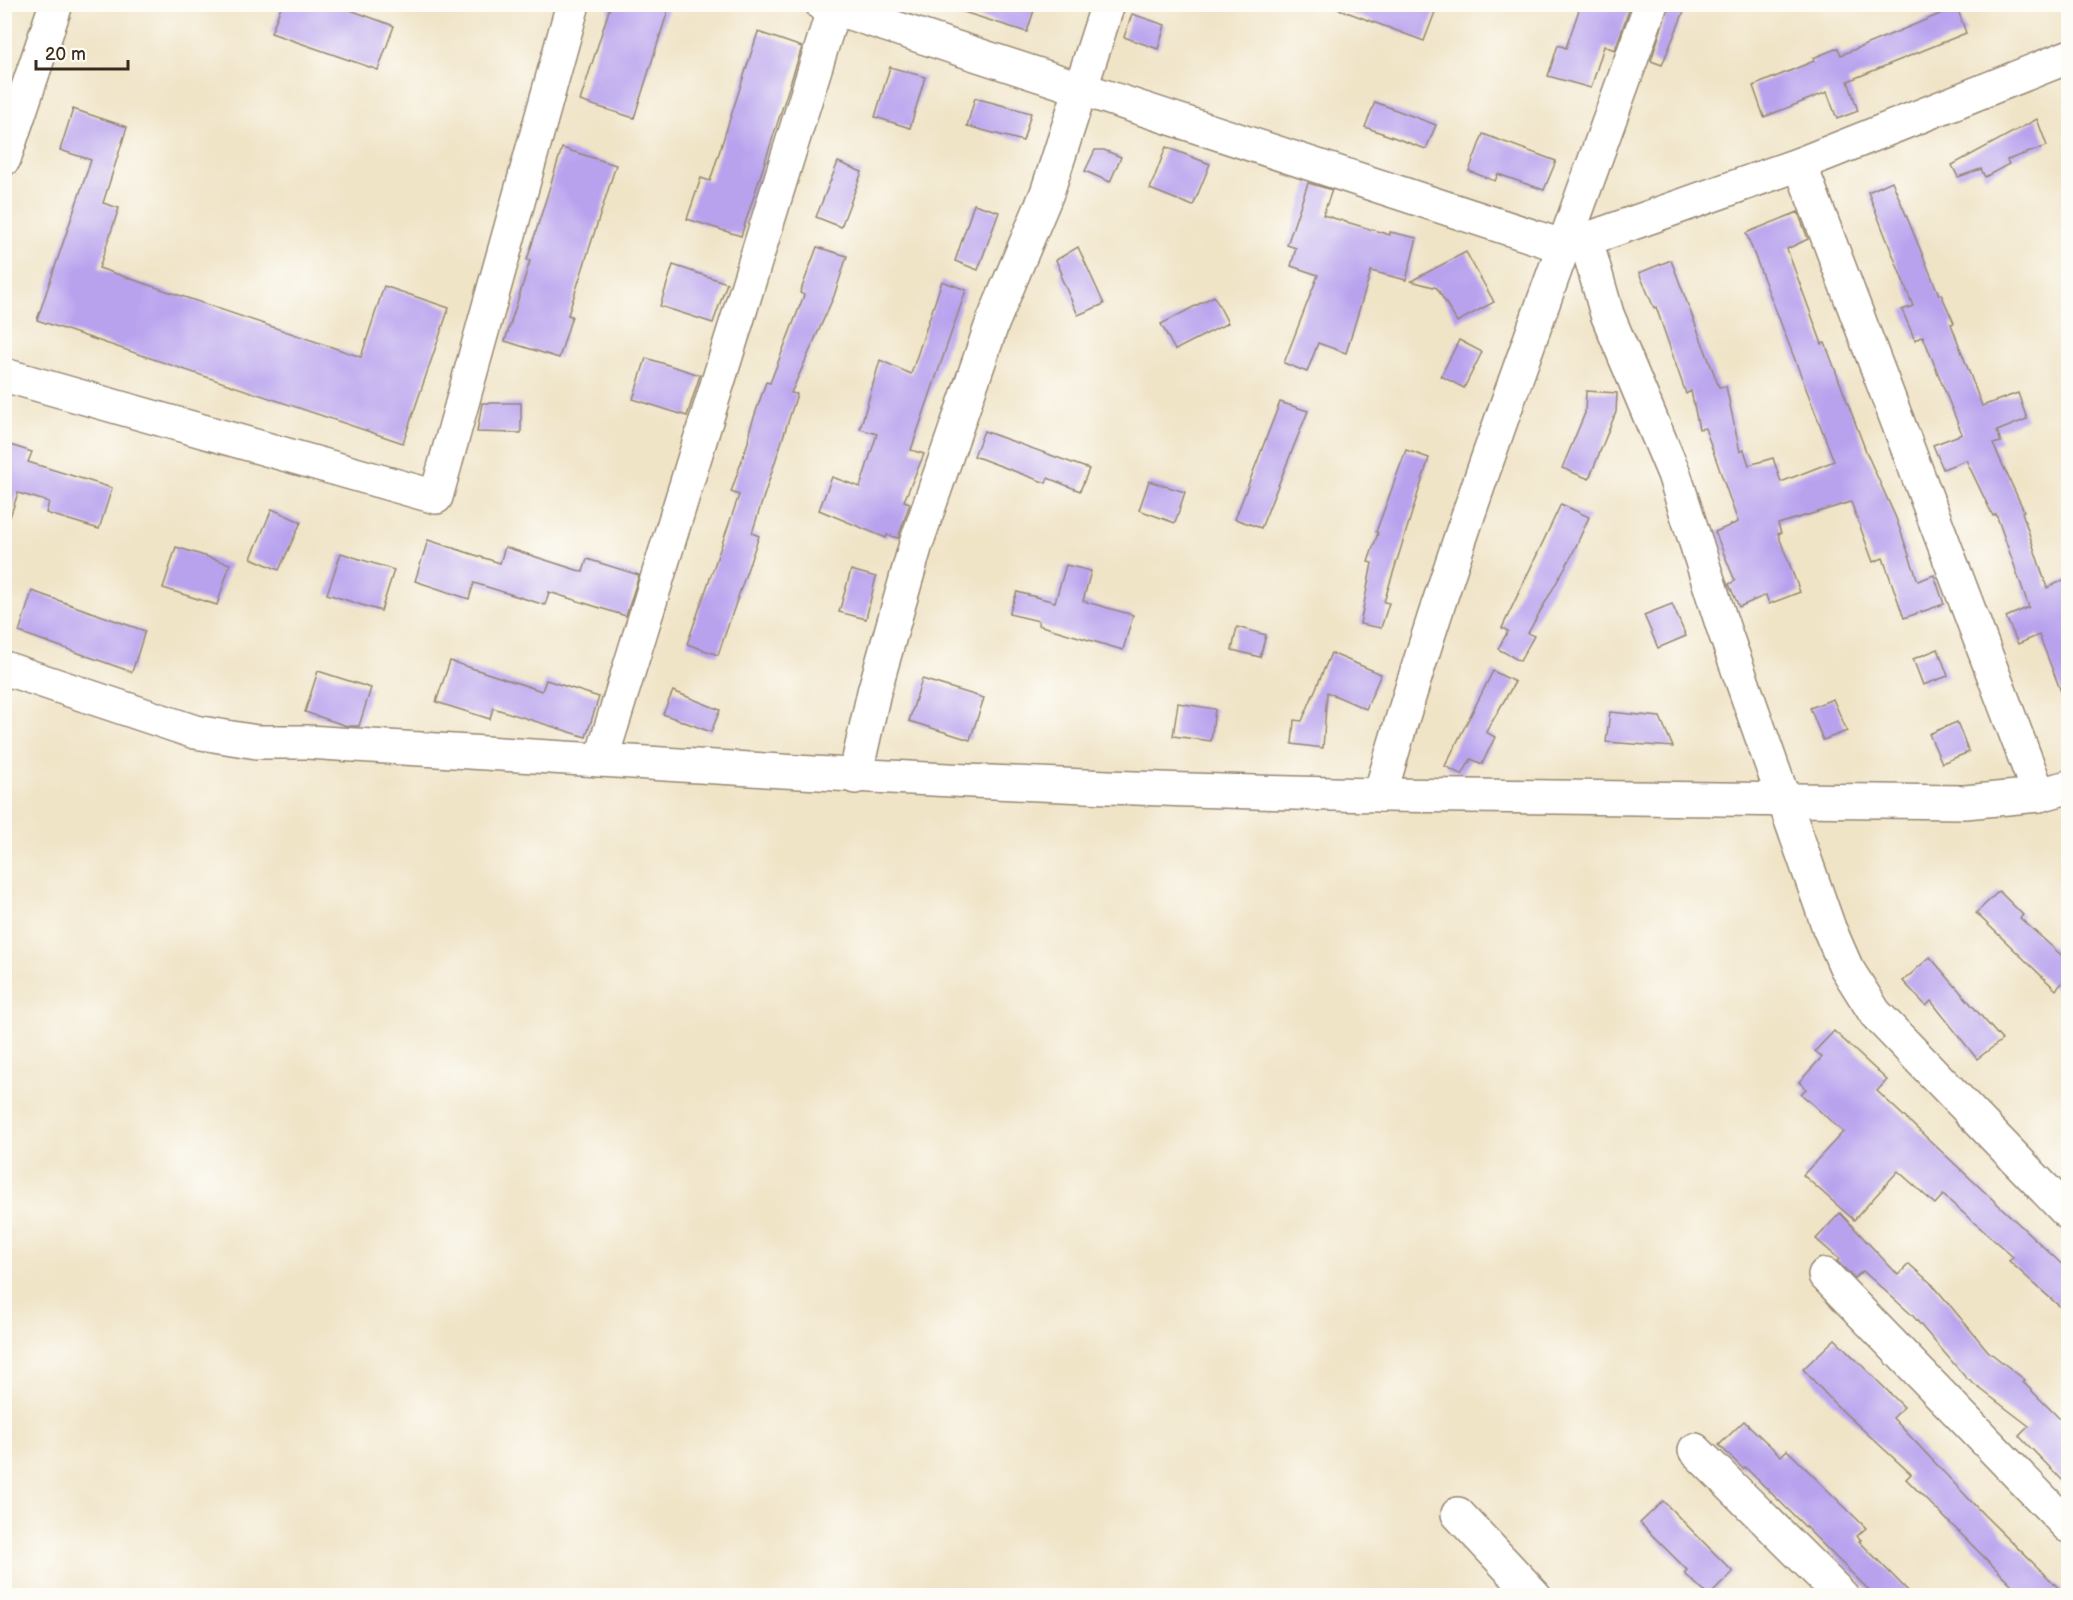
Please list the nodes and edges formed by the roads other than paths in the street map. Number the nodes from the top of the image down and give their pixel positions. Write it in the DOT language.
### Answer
graph roads {
  1 [pos="56,4"];
  2 [pos="573,4"];
  3 [pos="1108,4"];
  4 [pos="1651,4"];
  5 [pos="830,6"];
  6 [pos="2068,57"];
  7 [pos="1081,89"];
  8 [pos="4,159"];
  9 [pos="1800,164"];
  10 [pos="1576,244"];
  11 [pos="4,375"];
  12 [pos="4,668"];
  13 [pos="601,760"];
  14 [pos="855,777"];
  15 [pos="2054,791"];
  16 [pos="1380,795"];
  17 [pos="1785,798"];
  18 [pos="2068,1213"];
  19 [pos="1825,1275"];
  20 [pos="1695,1450"];
  21 [pos="1458,1514"];
  22 [pos="2068,1526"];
  23 [pos="1535,1596"];
  24 [pos="1842,1596"];
  1 -- 8 [label="street"];
  2 -- 11 [label="street"];
  3 -- 7 [label="street"];
  4 -- 10 [label="street"];
  5 -- 7 [label="street"];
  5 -- 13 [label="street"];
  6 -- 9 [label="street"];
  7 -- 10 [label="street"];
  7 -- 14 [label="street"];
  9 -- 10 [label="street"];
  9 -- 15 [label="street"];
  10 -- 16 [label="street"];
  10 -- 17 [label="street"];
  12 -- 13 [label="street"];
  13 -- 14 [label="street"];
  14 -- 16 [label="street"];
  15 -- 17 [label="street"];
  16 -- 17 [label="street"];
  17 -- 18 [label="street"];
  19 -- 22 [label="street"];
  20 -- 24 [label="street"];
  21 -- 23 [label="street"];
}
